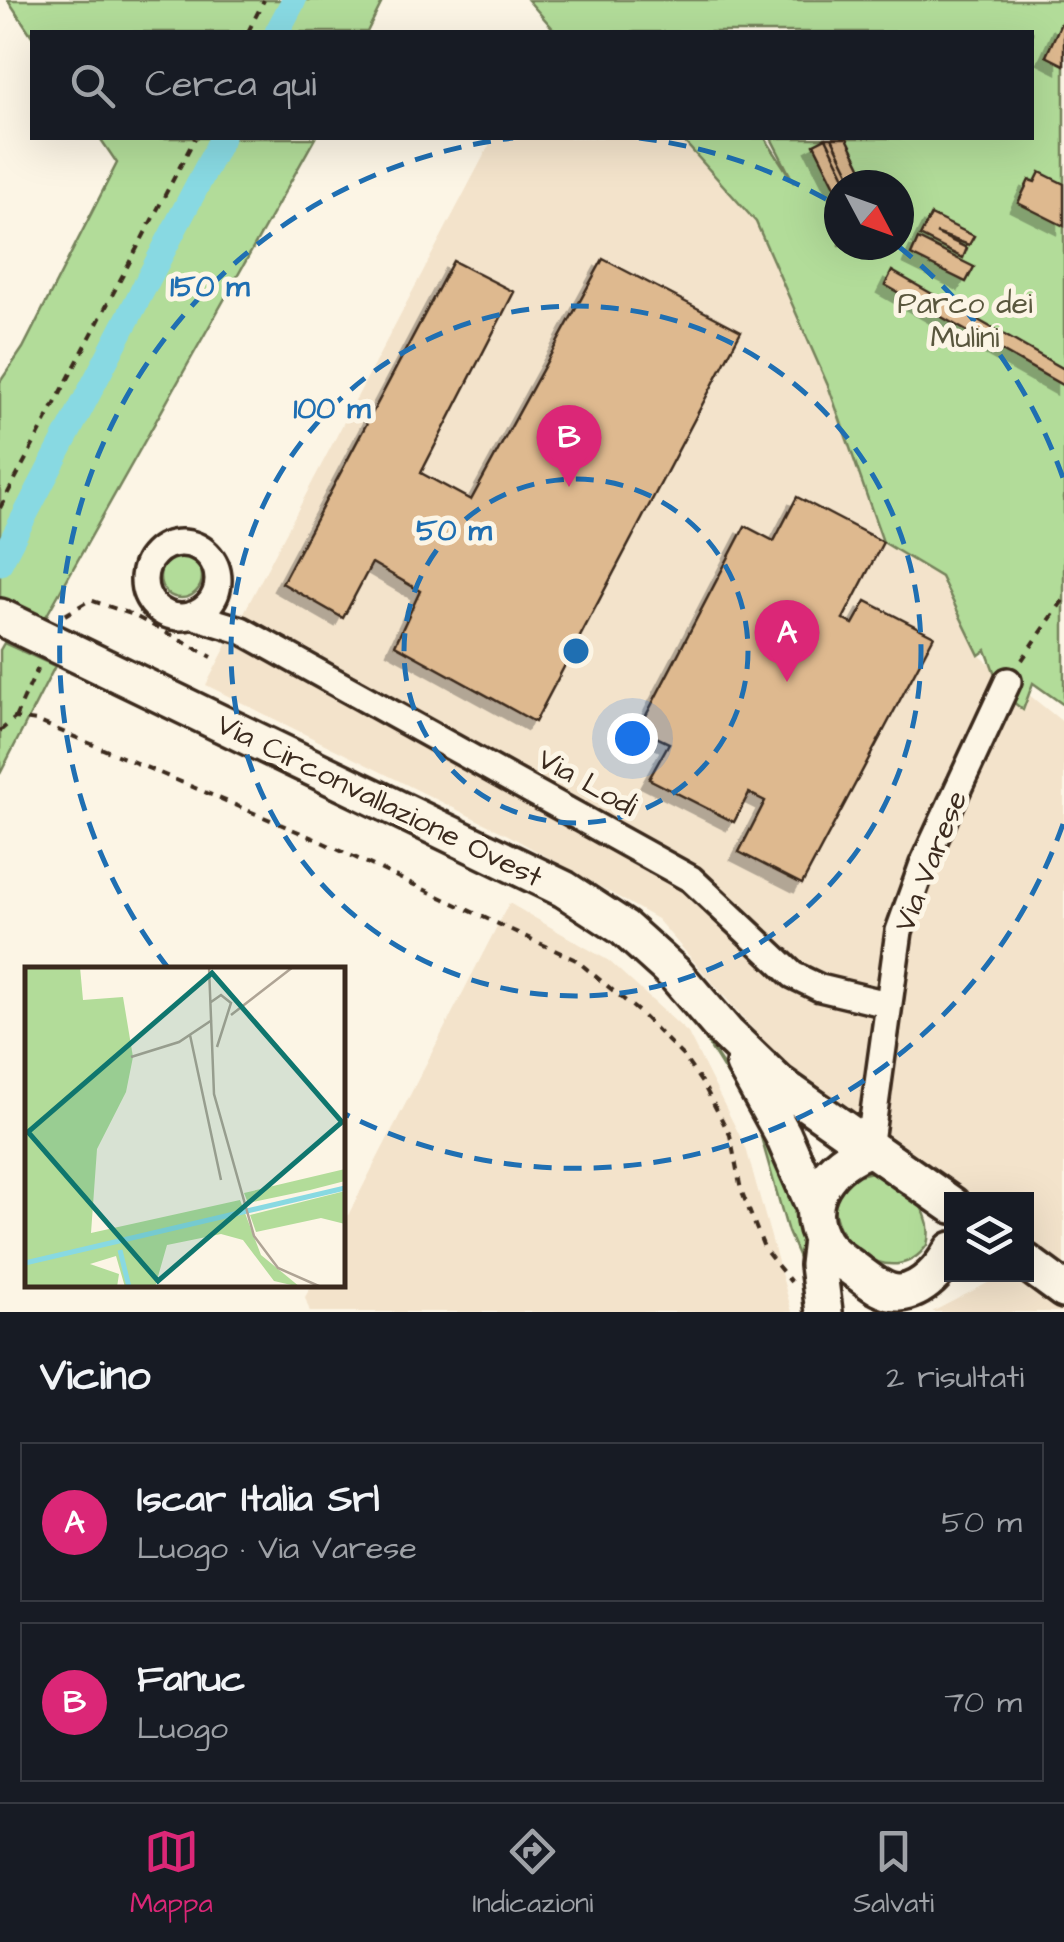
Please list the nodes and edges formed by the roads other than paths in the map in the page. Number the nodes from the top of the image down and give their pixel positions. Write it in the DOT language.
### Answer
graph roads {
  1 [pos="219,580"];
  2 [pos="192,616"];
  3 [pos="0,618"];
  4 [pos="241,630"];
  5 [pos="1008,681"];
  6 [pos="887,1004"];
  7 [pos="726,1033"];
  8 [pos="869,1149"];
  9 [pos="944,1201"];
  10 [pos="818,1223"];
  11 [pos="944,1265"];
  12 [pos="888,1302"];
  13 [pos="809,1304"];
  1 -- 2 [label="street"];
  1 -- 2 [label="street"];
  1 -- 4 [label="street"];
  2 -- 4 [label="street, Via Lodi"];
  3 -- 7 [label="main road, Via Circonvallazione Ovest"];
  4 -- 6 [label="street, Via Lodi"];
  5 -- 6 [label="street, Via Varese"];
  6 -- 8 [label="street, Via Varese"];
  7 -- 8 [label="main road"];
  7 -- 10 [label="main road"];
  8 -- 9 [label="main road"];
  8 -- 10 [label="main road"];
  10 -- 12 [label="main road"];
  10 -- 13 [label="main road"];
  11 -- 12 [label="main road"];
}
